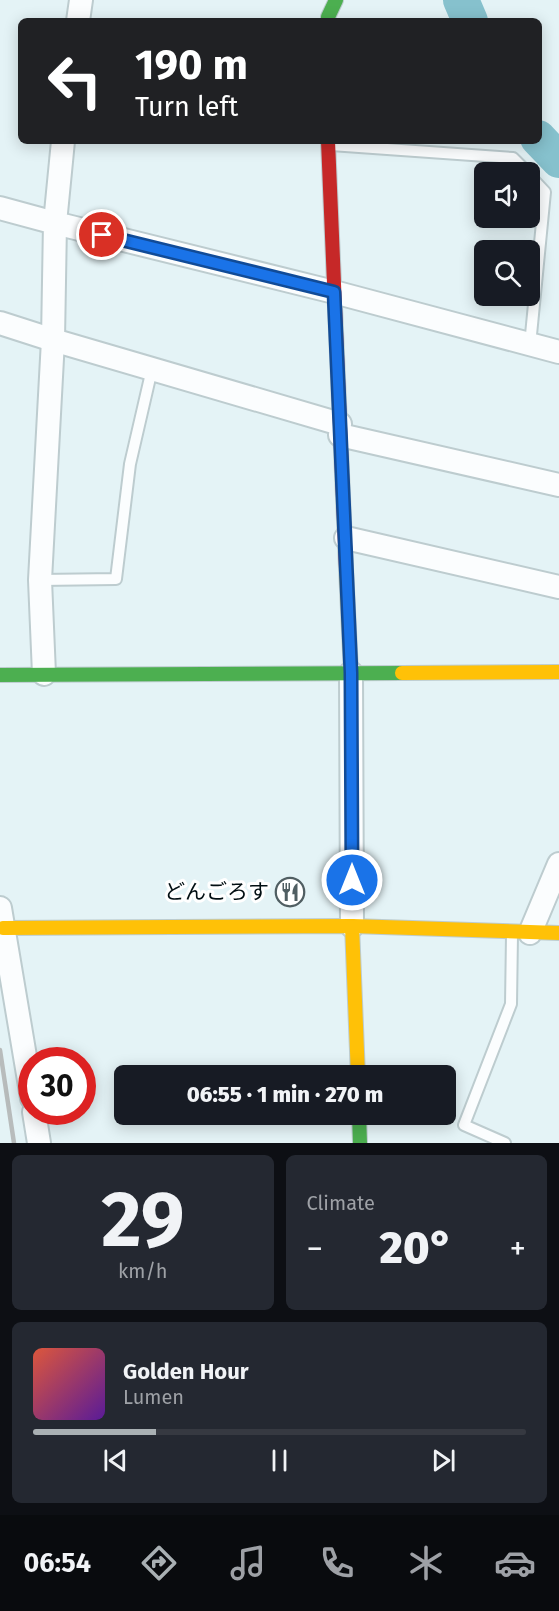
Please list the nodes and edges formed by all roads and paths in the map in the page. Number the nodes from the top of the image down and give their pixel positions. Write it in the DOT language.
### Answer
graph roads {
  1 [pos="81,0"];
  2 [pos="336,0"];
  3 [pos="78,18"];
  4 [pos="329,18"];
  5 [pos="63,144"];
  6 [pos="328,144"];
  7 [pos="340,144"];
  8 [pos="517,162"];
  9 [pos="540,187"];
  10 [pos="0,208"];
  11 [pos="55,223"];
  12 [pos="334,292"];
  13 [pos="0,323"];
  14 [pos="53,340"];
  15 [pos="530,345"];
  16 [pos="559,352"];
  17 [pos="153,369"];
  18 [pos="340,430"];
  19 [pos="559,485"];
  20 [pos="346,538"];
  21 [pos="40,580"];
  22 [pos="559,587"];
  23 [pos="559,672"];
  24 [pos="351,673"];
  25 [pos="44,674"];
  26 [pos="0,675"];
  27 [pos="559,864"];
  28 [pos="2,918"];
  29 [pos="352,926"];
  30 [pos="521,932"];
  31 [pos="559,933"];
  32 [pos="24,1047"];
  33 [pos="358,1065"];
  34 [pos="36,1125"];
  35 [pos="359,1125"];
  36 [pos="39,1143"];
  37 [pos="360,1143"];
  38 [pos="505,1143"];
  1 -- 3 [label="street"];
  2 -- 4 [label="street"];
  5 -- 11 [label="street"];
  6 -- 12 [label="street"];
  7 -- 8 [label="lane"];
  9 -- 15 [label="lane"];
  10 -- 11 [label="street"];
  11 -- 12 [label="street"];
  11 -- 14 [label="street"];
  12 -- 15 [label="street"];
  12 -- 18 [label="street"];
  13 -- 14 [label="street"];
  14 -- 17 [label="street"];
  14 -- 21 [label="street"];
  15 -- 16 [label="street"];
  17 -- 18 [label="street"];
  17 -- 21 [label="lane"];
  18 -- 19 [label="street"];
  18 -- 20 [label="street"];
  20 -- 22 [label="street"];
  20 -- 24 [label="street"];
  21 -- 25 [label="street"];
  23 -- 24 [label="street"];
  24 -- 25 [label="street"];
  24 -- 29 [label="street"];
  25 -- 26 [label="street"];
  27 -- 30 [label="street"];
  28 -- 29 [label="street"];
  28 -- 32 [label="street"];
  29 -- 30 [label="street"];
  29 -- 33 [label="street"];
  30 -- 31 [label="street"];
  30 -- 38 [label="lane"];
  34 -- 36 [label="street"];
  35 -- 37 [label="street"];
}
